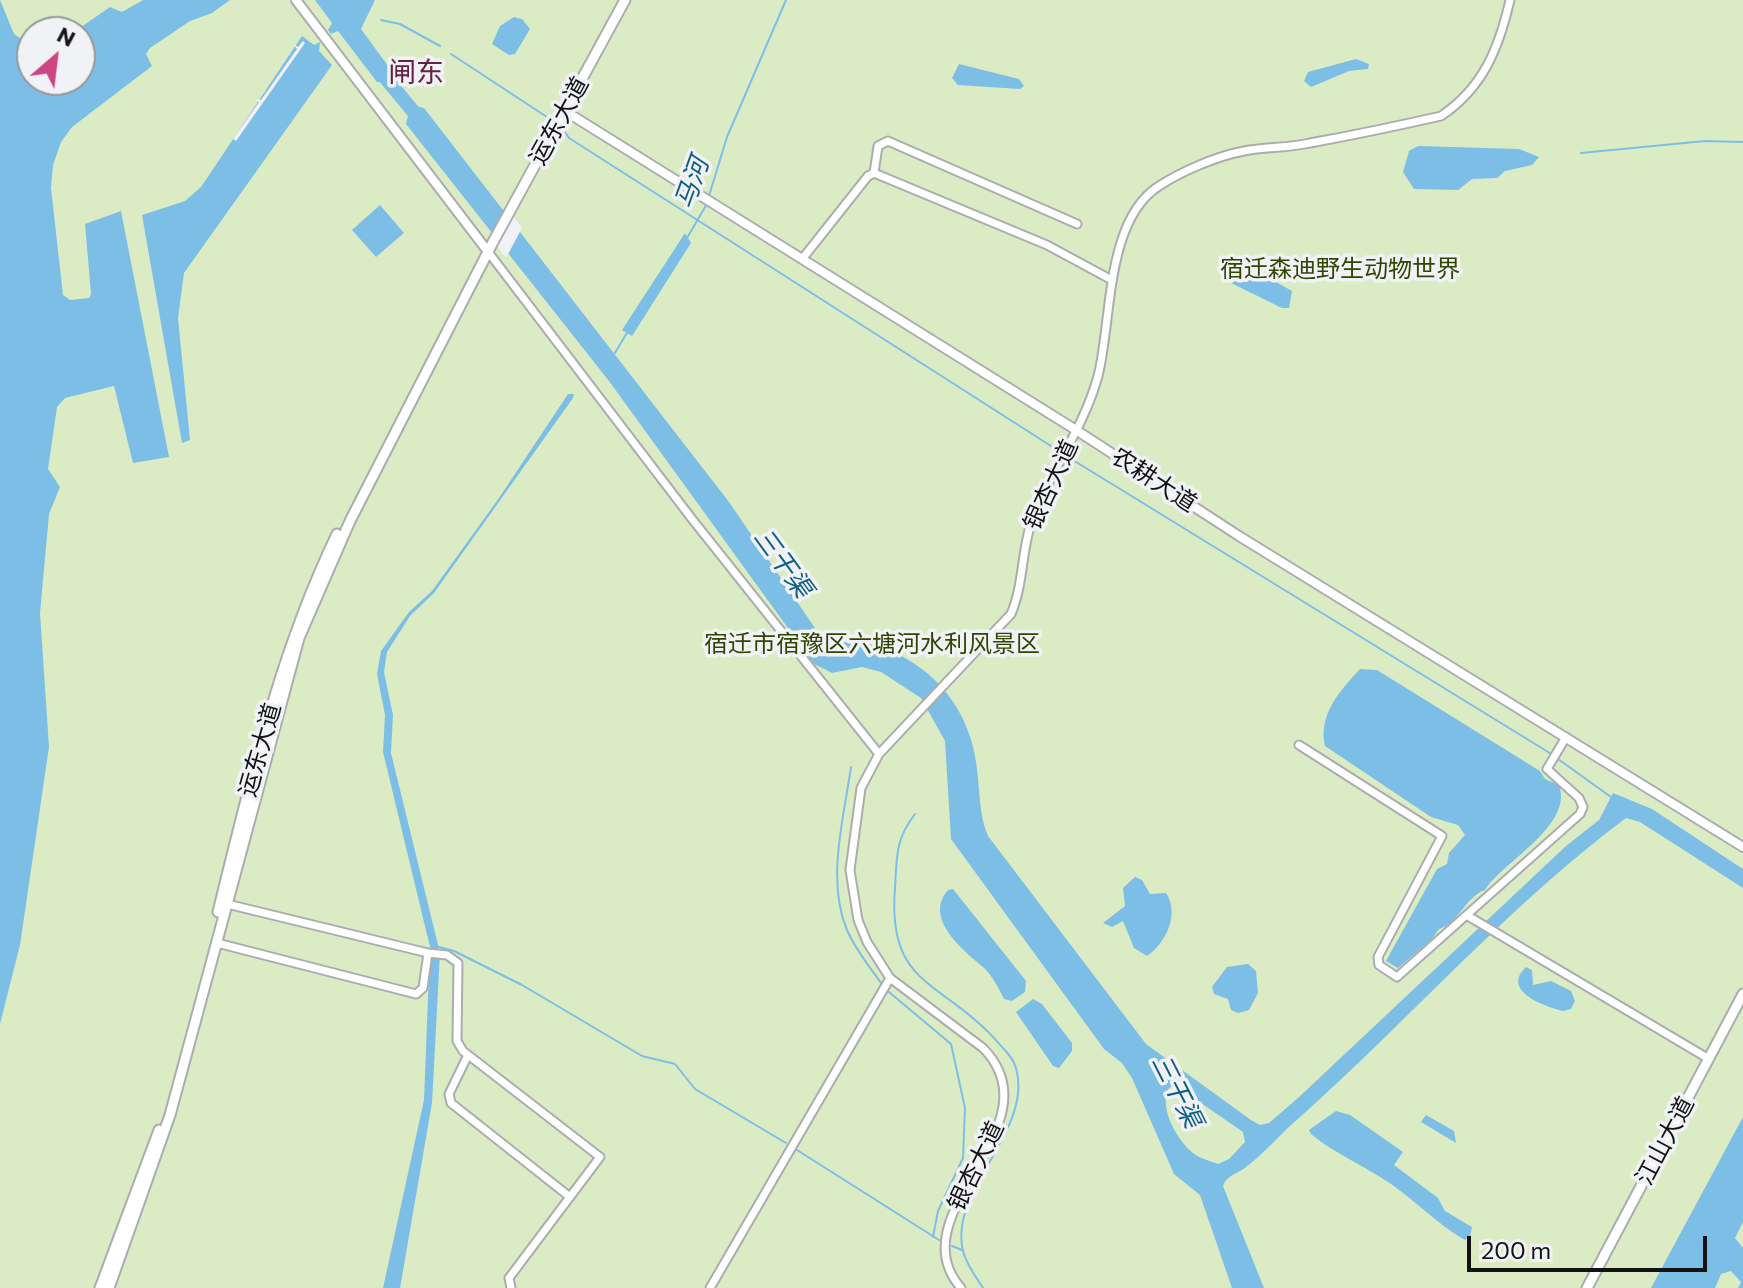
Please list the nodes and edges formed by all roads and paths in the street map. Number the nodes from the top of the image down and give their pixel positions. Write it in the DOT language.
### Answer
graph roads {
  1 [pos="296,0"];
  2 [pos="625,0"];
  3 [pos="1510,0"];
  4 [pos="565,111"];
  5 [pos="874,173"];
  6 [pos="1077,224"];
  7 [pos="490,248"];
  8 [pos="803,258"];
  9 [pos="1110,279"];
  10 [pos="1076,430"];
  11 [pos="1566,737"];
  12 [pos="1299,745"];
  13 [pos="879,754"];
  14 [pos="1743,847"];
  15 [pos="223,904"];
  16 [pos="1470,918"];
  17 [pos="217,943"];
  18 [pos="428,953"];
  19 [pos="890,978"];
  20 [pos="1743,994"];
  21 [pos="468,1055"];
  22 [pos="1709,1059"];
  23 [pos="570,1197"];
  24 [pos="100,1288"];
  25 [pos="109,1288"];
  26 [pos="511,1288"];
  27 [pos="710,1288"];
  28 [pos="961,1288"];
  29 [pos="1587,1288"];
  1 -- 7 [label="street"];
  2 -- 4 [label="main road, 运东大道"];
  3 -- 9 [label="street, 银杏大道"];
  4 -- 7 [label="main road, 运东大道"];
  4 -- 8 [label="street, 农耕大道"];
  5 -- 6 [label="street"];
  5 -- 8 [label="street"];
  5 -- 9 [label="street"];
  7 -- 13 [label="street"];
  7 -- 15 [label="main road, 运东大道"];
  8 -- 10 [label="street, 农耕大道"];
  9 -- 10 [label="street, 银杏大道"];
  10 -- 11 [label="street, 农耕大道"];
  10 -- 13 [label="street, 银杏大道"];
  11 -- 14 [label="street, 农耕大道"];
  11 -- 16 [label="street"];
  12 -- 16 [label="street"];
  13 -- 19 [label="street, 银杏大道"];
  15 -- 17 [label="main road, 运东大道"];
  15 -- 18 [label="street"];
  15 -- 24 [label="main road, 运东大道"];
  16 -- 22 [label="street"];
  17 -- 18 [label="street"];
  17 -- 25 [label="main road, 运东大道"];
  18 -- 21 [label="street"];
  19 -- 27 [label="street"];
  19 -- 28 [label="street, 银杏大道"];
  20 -- 22 [label="main road, 江山大道"];
  21 -- 23 [label="street"];
  21 -- 23 [label="street"];
  22 -- 29 [label="main road, 江山大道"];
  23 -- 26 [label="street"];
}
